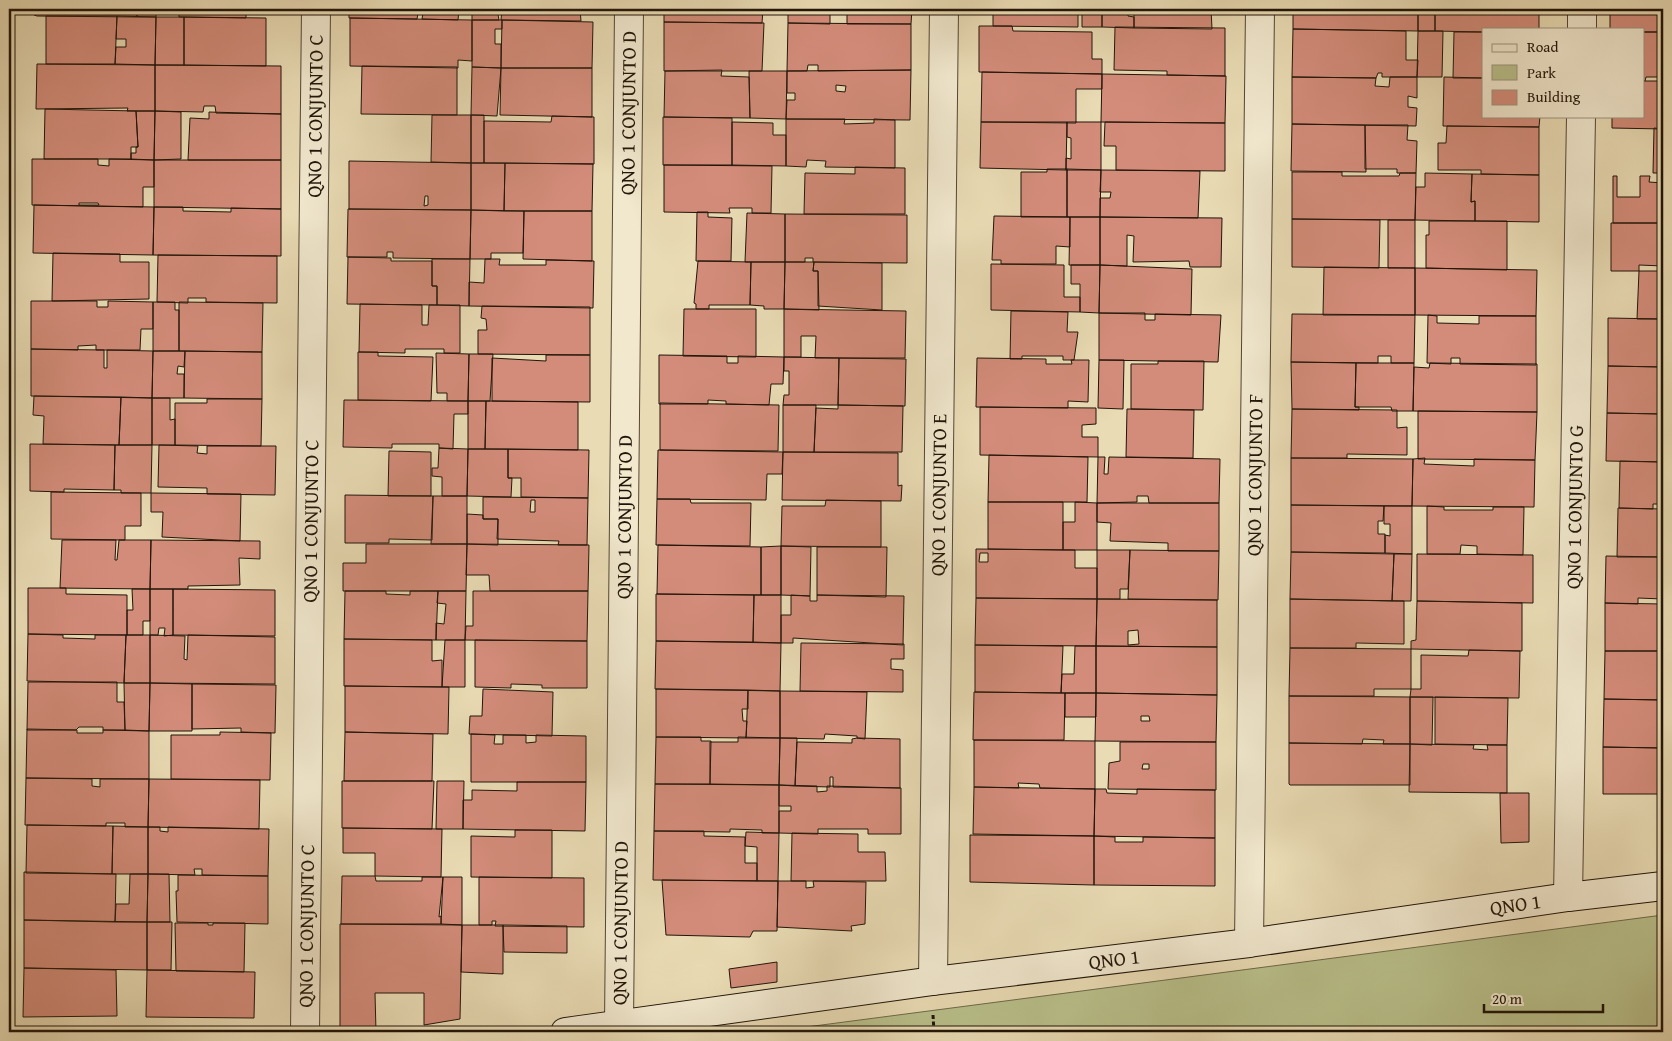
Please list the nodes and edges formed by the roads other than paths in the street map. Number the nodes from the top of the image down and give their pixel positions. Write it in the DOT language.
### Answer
graph roads {
  1 [pos="316,9"];
  2 [pos="629,9"];
  3 [pos="944,9"];
  4 [pos="1260,9"];
  5 [pos="1582,9"];
  6 [pos="1582,28"];
  7 [pos="1581,118"];
  8 [pos="1663,886"];
  9 [pos="1568,897"];
  10 [pos="1249,943"];
  11 [pos="933,981"];
  12 [pos="619,1025"];
  13 [pos="305,1032"];
  14 [pos="565,1032"];
  1 -- 13 [label="street, QNO 1 CONJUNTO C"];
  2 -- 12 [label="street, QNO 1 CONJUNTO D"];
  3 -- 11 [label="street, QNO 1 CONJUNTO E"];
  4 -- 10 [label="street, QNO 1 CONJUNTO F"];
  5 -- 6 [label="street"];
  7 -- 9 [label="street, QNO 1 CONJUNTO G"];
  8 -- 9 [label="street, QNO 1"];
  9 -- 10 [label="street, QNO 1"];
  10 -- 11 [label="street, QNO 1"];
  11 -- 12 [label="street, QNO 1"];
  12 -- 14 [label="street, QNO 1"];
}
